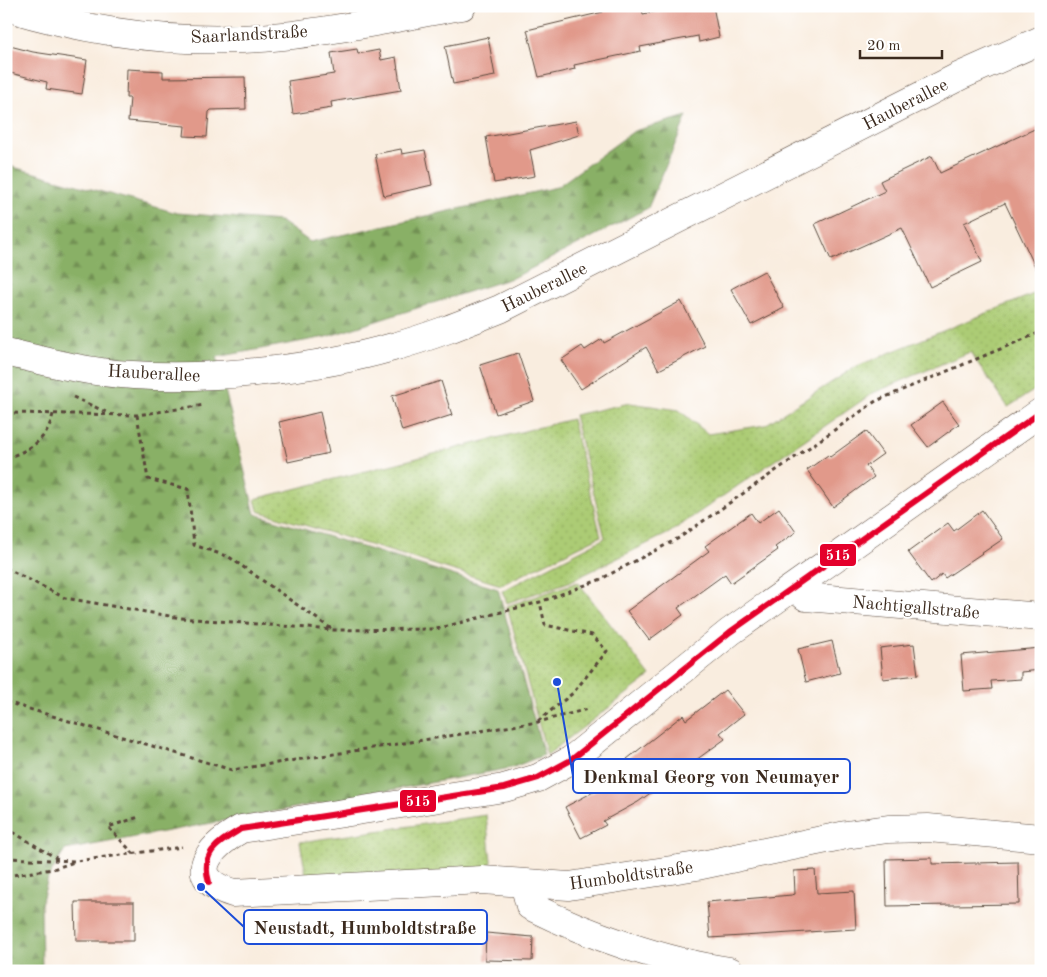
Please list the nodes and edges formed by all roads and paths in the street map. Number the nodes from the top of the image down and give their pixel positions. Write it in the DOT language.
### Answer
graph roads {
  1 [pos="462,6"];
  2 [pos="6,7"];
  3 [pos="1041,40"];
  4 [pos="1041,332"];
  5 [pos="6,352"];
  6 [pos="206,405"];
  7 [pos="6,413"];
  8 [pos="54,414"];
  9 [pos="137,415"];
  10 [pos="1037,420"];
  11 [pos="6,458"];
  12 [pos="6,568"];
  13 [pos="794,587"];
  14 [pos="540,602"];
  15 [pos="1041,617"];
  16 [pos="333,630"];
  17 [pos="6,702"];
  18 [pos="139,817"];
  19 [pos="6,828"];
  20 [pos="1041,838"];
  21 [pos="222,840"];
  22 [pos="135,854"];
  23 [pos="6,858"];
  24 [pos="59,860"];
  25 [pos="76,861"];
  26 [pos="6,876"];
  27 [pos="524,883"];
  28 [pos="730,971"];
  1 -- 2 [label="street, Saarlandstraße"];
  3 -- 5 [label="street, Hauberallee"];
  4 -- 14 [label="path"];
  6 -- 9 [label="path"];
  7 -- 8 [label="path"];
  8 -- 9 [label="path"];
  8 -- 11 [label="path"];
  9 -- 16 [label="path"];
  10 -- 13 [label="street"];
  12 -- 16 [label="path"];
  13 -- 15 [label="street, Nachtigallstraße"];
  13 -- 21 [label="street"];
  14 -- 16 [label="path"];
  14 -- 17 [label="path"];
  18 -- 22 [label="path"];
  19 -- 24 [label="path"];
  20 -- 27 [label="street, Humboldtstraße"];
  21 -- 22 [label="path"];
  21 -- 27 [label="street, Humboldtstraße"];
  22 -- 25 [label="path"];
  23 -- 24 [label="path"];
  24 -- 25 [label="path"];
  25 -- 26 [label="path"];
  27 -- 28 [label="street"];
}
